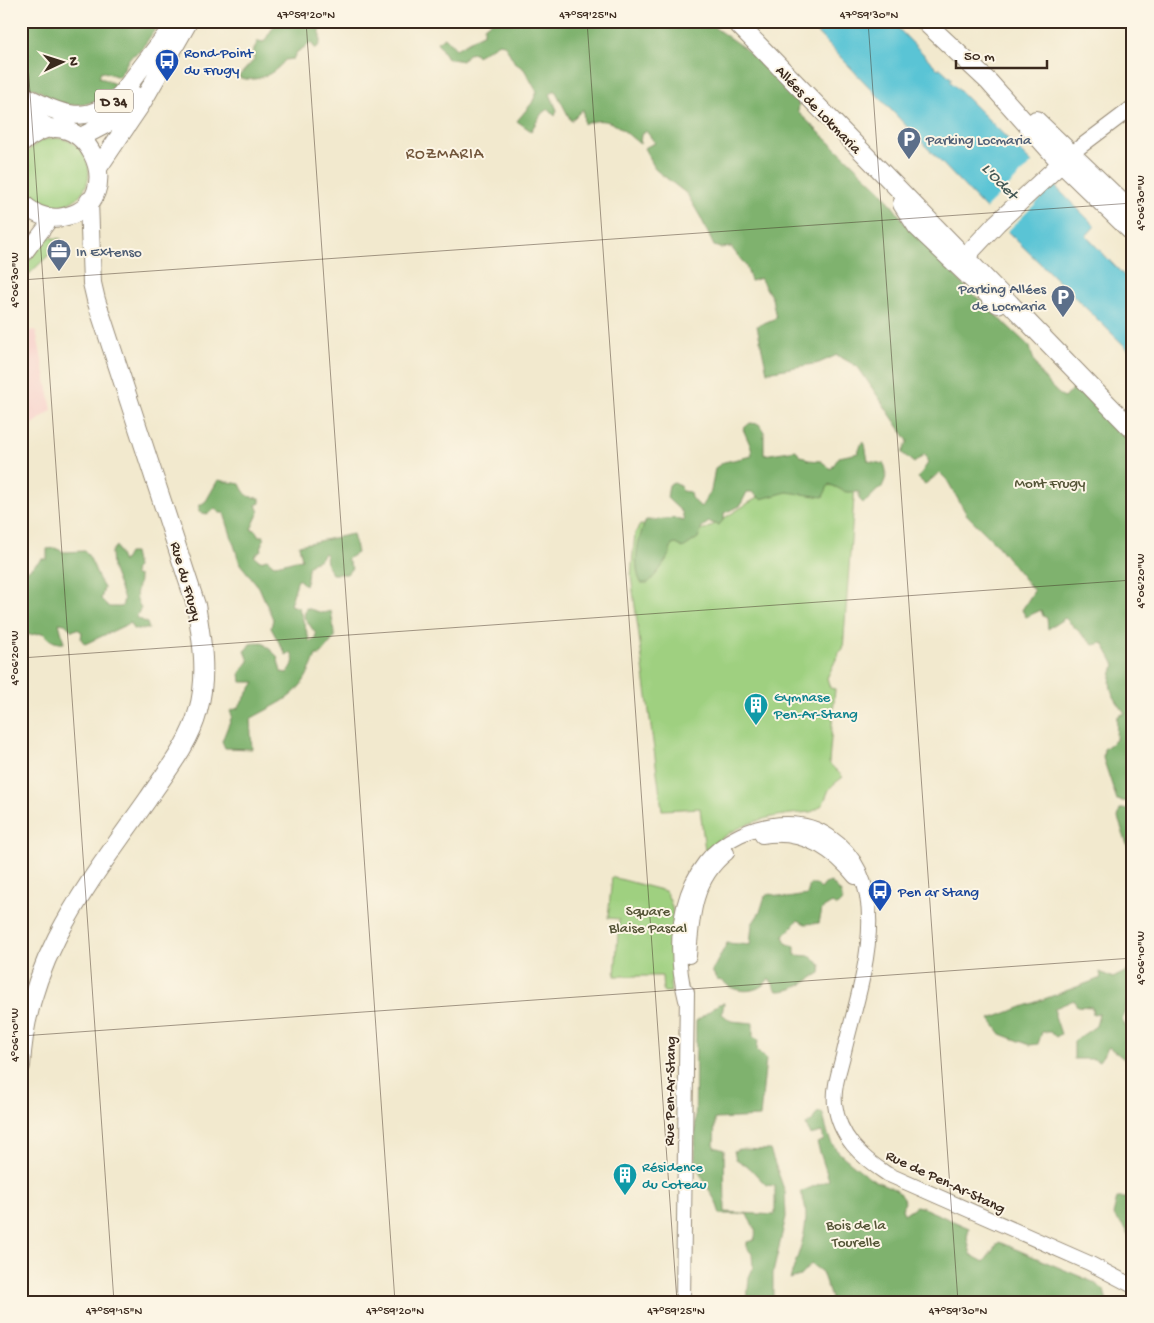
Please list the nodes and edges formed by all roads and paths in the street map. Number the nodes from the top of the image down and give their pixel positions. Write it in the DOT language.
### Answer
graph roads {
  1 [pos="178,21"];
  2 [pos="188,21"];
  3 [pos="725,21"];
  4 [pos="924,21"];
  5 [pos="739,26"];
  6 [pos="21,94"];
  7 [pos="1133,107"];
  8 [pos="21,113"];
  9 [pos="51,129"];
  10 [pos="80,137"];
  11 [pos="21,144"];
  12 [pos="1066,158"];
  13 [pos="98,168"];
  14 [pos="896,188"];
  15 [pos="89,201"];
  16 [pos="21,202"];
  17 [pos="1133,213"];
  18 [pos="59,217"];
  19 [pos="1133,233"];
  20 [pos="90,241"];
  21 [pos="932,242"];
  22 [pos="966,256"];
  23 [pos="21,258"];
  24 [pos="970,278"];
  25 [pos="1037,332"];
  26 [pos="1133,430"];
  27 [pos="686,1000"];
  28 [pos="21,1066"];
  29 [pos="1133,1286"];
  30 [pos="683,1302"];
  1 -- 6 [label="main road, D 34"];
  1 -- 10 [label="main road, D 34"];
  2 -- 13 [label="main road, D 34"];
  3 -- 5 [label="main road, Allées de Lokmaria"];
  4 -- 12 [label="main road"];
  5 -- 14 [label="main road, Allées de Lokmaria"];
  7 -- 12 [label="street"];
  8 -- 9 [label="main road"];
  9 -- 10 [label="main road"];
  9 -- 11 [label="main road"];
  10 -- 13 [label="main road"];
  12 -- 17 [label="main road"];
  12 -- 19 [label="main road"];
  12 -- 22 [label="main road"];
  13 -- 15 [label="main road"];
  14 -- 21 [label="main road, Allées de Lokmaria"];
  14 -- 22 [label="main road, Allées de Lokmaria"];
  15 -- 18 [label="main road"];
  15 -- 20 [label="main road, Rue du Frugy"];
  16 -- 18 [label="main road"];
  18 -- 20 [label="main road"];
  18 -- 23 [label="street"];
  20 -- 28 [label="main road, Rue du Frugy"];
  21 -- 22 [label="main road"];
  21 -- 24 [label="main road, Allées de Lokmaria"];
  22 -- 24 [label="main road"];
  22 -- 25 [label="main road, Allées de Lokmaria"];
  24 -- 25 [label="main road, Allées de Lokmaria"];
  25 -- 26 [label="main road, Allées de Lokmaria"];
  27 -- 29 [label="street, Rue de Pen-Ar-Stang"];
  27 -- 30 [label="street, Rue Pen-Ar-Stang"];
}
